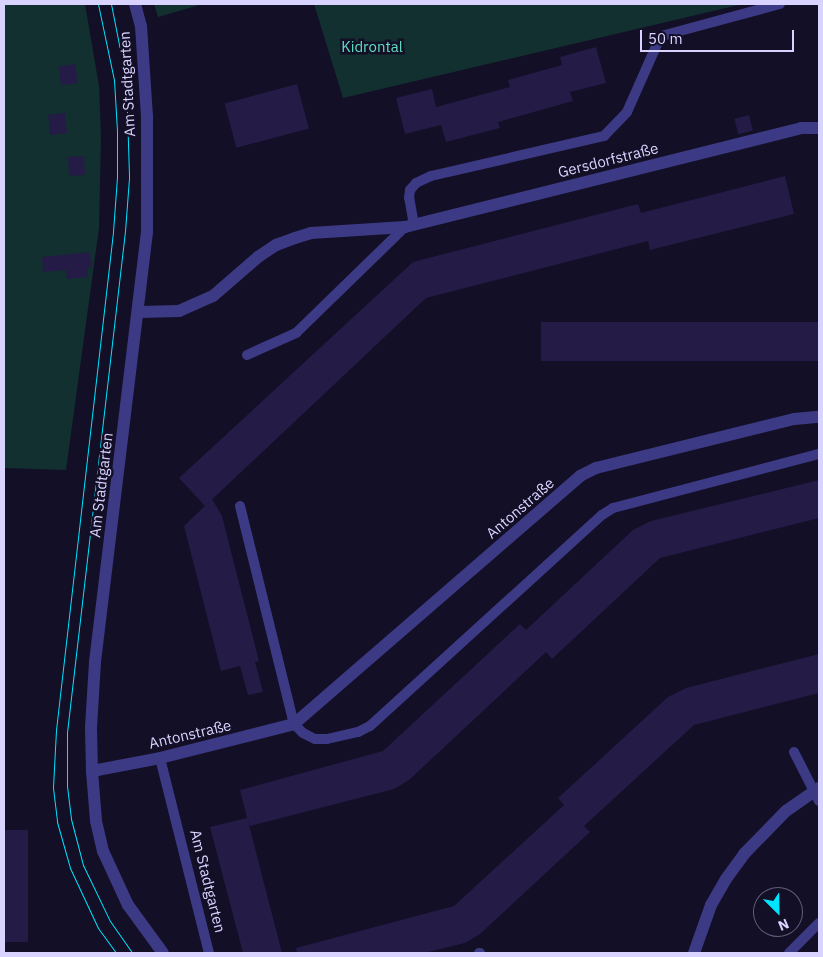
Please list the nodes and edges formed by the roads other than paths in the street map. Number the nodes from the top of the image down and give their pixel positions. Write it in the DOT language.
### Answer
graph roads {
  1 [pos="135,4"];
  2 [pos="780,4"];
  3 [pos="819,128"];
  4 [pos="410,226"];
  5 [pos="139,312"];
  6 [pos="247,355"];
  7 [pos="819,417"];
  8 [pos="819,454"];
  9 [pos="240,506"];
  10 [pos="294,724"];
  11 [pos="794,752"];
  12 [pos="160,758"];
  13 [pos="92,771"];
  14 [pos="817,793"];
  15 [pos="819,923"];
  16 [pos="163,953"];
  17 [pos="209,953"];
  18 [pos="694,953"];
  19 [pos="789,953"];
  1 -- 5 [label="street, Am Stadtgarten"];
  2 -- 4 [label="lane"];
  3 -- 4 [label="street, Gersdorfstraße"];
  4 -- 5 [label="street, Gersdorfstraße"];
  4 -- 6 [label="lane"];
  5 -- 13 [label="street, Am Stadtgarten"];
  7 -- 10 [label="street, Antonstraße"];
  8 -- 10 [label="lane"];
  9 -- 10 [label="lane"];
  10 -- 12 [label="street, Antonstraße"];
  11 -- 14 [label="lane"];
  12 -- 13 [label="street, Antonstraße"];
  12 -- 17 [label="lane, Am Stadtgarten"];
  13 -- 16 [label="street, Am Stadtgarten"];
  14 -- 18 [label="street"];
  15 -- 19 [label="lane"];
}
